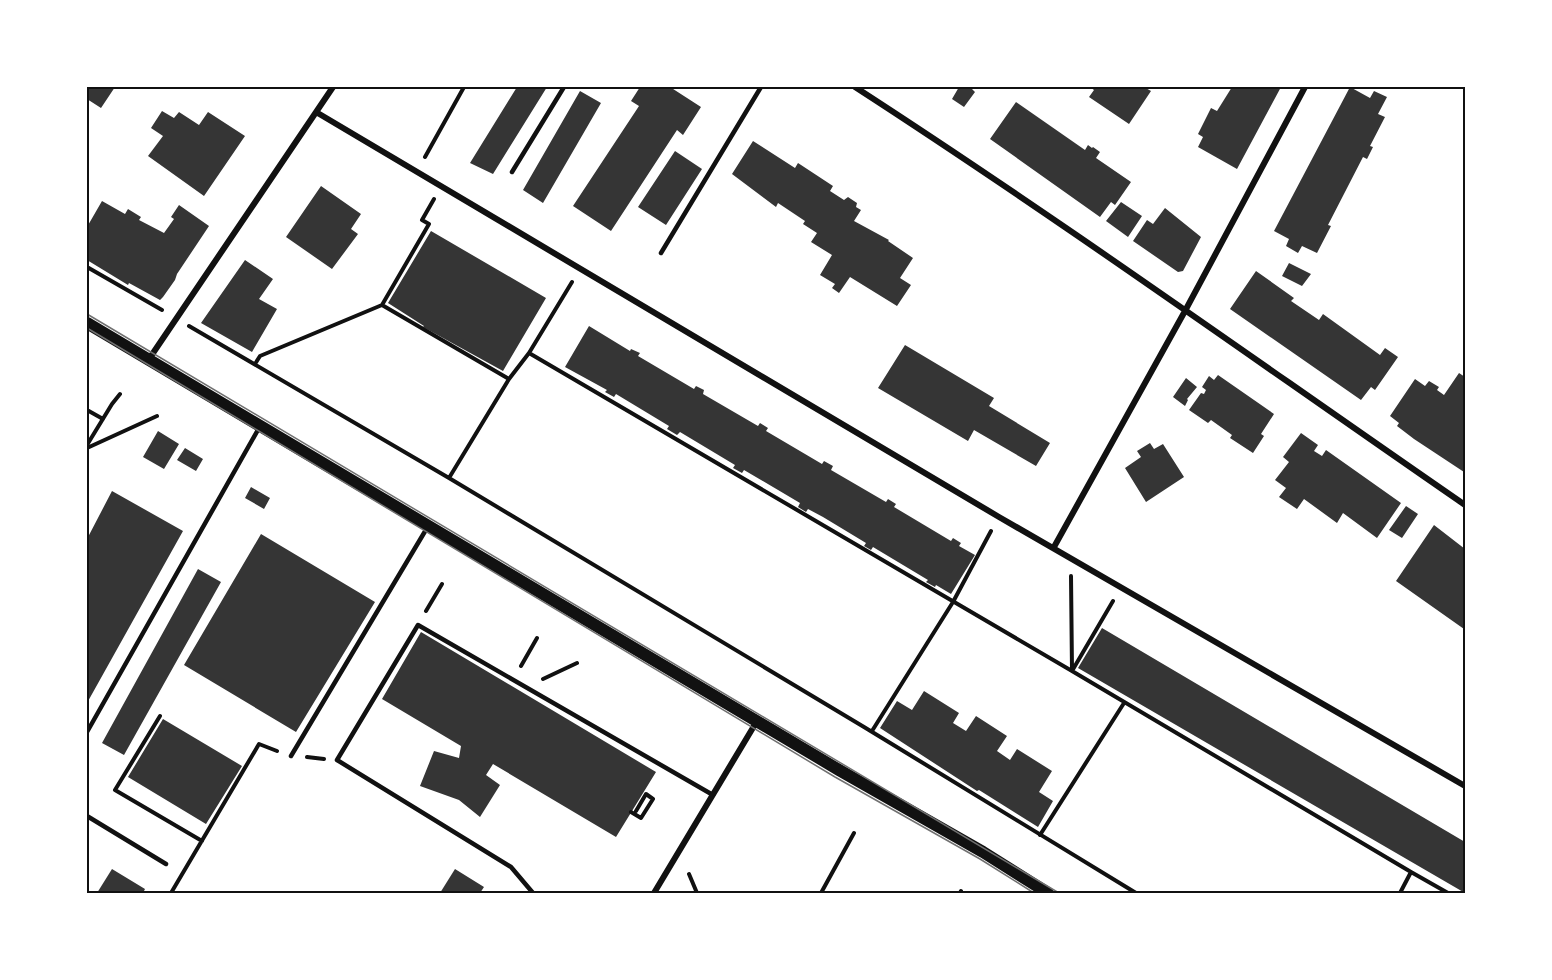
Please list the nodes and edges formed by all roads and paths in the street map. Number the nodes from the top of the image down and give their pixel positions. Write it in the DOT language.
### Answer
graph roads {
  1 [pos="333,87"];
  2 [pos="464,87"];
  3 [pos="564,87"];
  4 [pos="761,87"];
  5 [pos="855,87"];
  6 [pos="1305,87"];
  7 [pos="316,112"];
  8 [pos="425,156"];
  9 [pos="512,172"];
  10 [pos="441,186"];
  11 [pos="661,253"];
  12 [pos="87,267"];
  13 [pos="580,269"];
  14 [pos="382,305"];
  15 [pos="1185,311"];
  16 [pos="176,318"];
  17 [pos="87,322"];
  18 [pos="529,353"];
  19 [pos="148,360"];
  20 [pos="255,364"];
  21 [pos="509,379"];
  22 [pos="120,394"];
  23 [pos="87,410"];
  24 [pos="157,416"];
  25 [pos="103,419"];
  26 [pos="260,425"];
  27 [pos="87,447"];
  28 [pos="449,478"];
  29 [pos="1465,505"];
  30 [pos="999,517"];
  31 [pos="429,526"];
  32 [pos="1054,547"];
  33 [pos="1070,557"];
  34 [pos="442,584"];
  35 [pos="1121,588"];
  36 [pos="432,600"];
  37 [pos="953,602"];
  38 [pos="537,639"];
  39 [pos="578,663"];
  40 [pos="1072,671"];
  41 [pos="516,676"];
  42 [pos="525,686"];
  43 [pos="1124,703"];
  44 [pos="160,716"];
  45 [pos="758,721"];
  46 [pos="872,731"];
  47 [pos="87,732"];
  48 [pos="259,744"];
  49 [pos="291,756"];
  50 [pos="1465,786"];
  51 [pos="713,795"];
  52 [pos="633,812"];
  53 [pos="87,816"];
  54 [pos="854,833"];
  55 [pos="1040,835"];
  56 [pos="202,841"];
  57 [pos="166,864"];
  58 [pos="1411,872"];
  59 [pos="689,874"];
  60 [pos="171,893"];
  61 [pos="532,893"];
  62 [pos="654,893"];
  63 [pos="698,893"];
  64 [pos="821,893"];
  65 [pos="1048,893"];
  66 [pos="1136,893"];
  67 [pos="1400,893"];
  68 [pos="1448,893"];
  1 -- 7 [label="street"];
  2 -- 8 [label="path"];
  3 -- 9 [label="lane"];
  4 -- 11 [label="lane"];
  5 -- 15 [label="street"];
  6 -- 15 [label="street"];
  7 -- 10 [label="street"];
  7 -- 16 [label="street"];
  10 -- 13 [label="street"];
  10 -- 14 [label="path"];
  12 -- 16 [label="path"];
  13 -- 18 [label="path"];
  13 -- 30 [label="street"];
  14 -- 20 [label="path"];
  14 -- 21 [label="path"];
  15 -- 29 [label="street"];
  15 -- 32 [label="street"];
  16 -- 19 [label="street"];
  16 -- 20 [label="path"];
  17 -- 19 [label="main road"];
  18 -- 21 [label="path"];
  18 -- 37 [label="path"];
  19 -- 26 [label="main road"];
  20 -- 28 [label="path"];
  21 -- 28 [label="path"];
  22 -- 25 [label="path"];
  23 -- 25 [label="path"];
  24 -- 27 [label="path"];
  25 -- 27 [label="path"];
  26 -- 31 [label="main road"];
  26 -- 47 [label="lane"];
  28 -- 46 [label="path"];
  30 -- 32 [label="street"];
  30 -- 37 [label="path"];
  31 -- 45 [label="main road"];
  31 -- 49 [label="lane"];
  32 -- 33 [label="street"];
  33 -- 35 [label="street"];
  33 -- 40 [label="path"];
  34 -- 36 [label="path"];
  35 -- 40 [label="path"];
  35 -- 50 [label="street"];
  37 -- 40 [label="path"];
  37 -- 46 [label="path"];
  38 -- 41 [label="path"];
  39 -- 42 [label="path"];
  40 -- 43 [label="path"];
  42 -- 51 [label="lane"];
  42 -- 61 [label="lane"];
  43 -- 55 [label="path"];
  43 -- 58 [label="path"];
  44 -- 56 [label="path"];
  45 -- 51 [label="street"];
  45 -- 65 [label="main road"];
  46 -- 55 [label="path"];
  48 -- 56 [label="path"];
  51 -- 62 [label="street"];
  52 -- 52 [label="path"];
  53 -- 57 [label="lane"];
  54 -- 64 [label="path"];
  55 -- 66 [label="path"];
  56 -- 60 [label="path"];
  58 -- 67 [label="path"];
  58 -- 68 [label="path"];
  59 -- 63 [label="path"];
}
